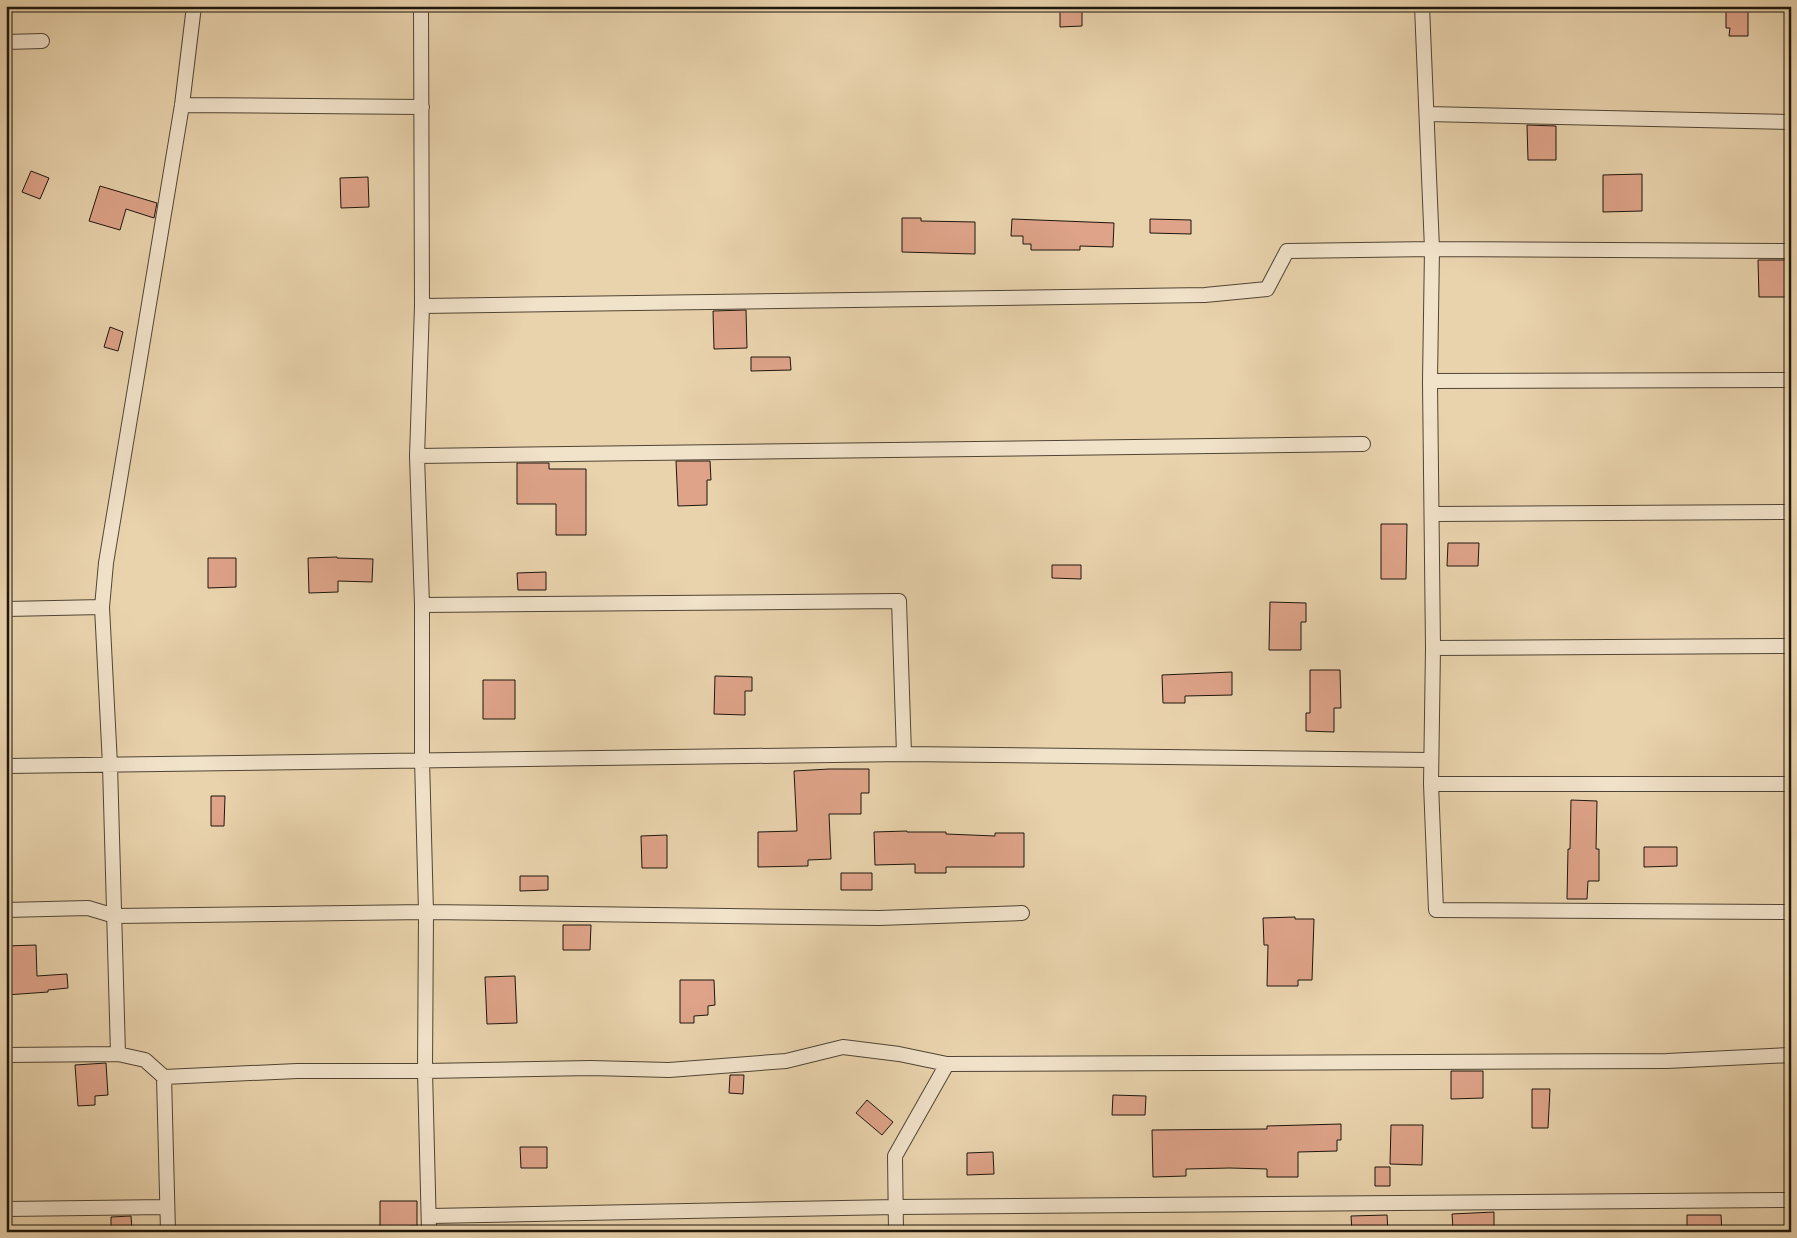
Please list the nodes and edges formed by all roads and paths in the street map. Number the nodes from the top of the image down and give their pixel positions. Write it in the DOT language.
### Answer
graph roads {
  1 [pos="194,6"];
  2 [pos="422,6"];
  3 [pos="1422,6"];
  4 [pos="42,41"];
  5 [pos="6,42"];
  6 [pos="182,105"];
  7 [pos="422,107"];
  8 [pos="1427,114"];
  9 [pos="1791,122"];
  10 [pos="1432,249"];
  11 [pos="1791,251"];
  12 [pos="422,306"];
  13 [pos="1791,380"];
  14 [pos="1430,382"];
  15 [pos="1363,444"];
  16 [pos="417,456"];
  17 [pos="1791,512"];
  18 [pos="1432,514"];
  19 [pos="422,605"];
  20 [pos="102,607"];
  21 [pos="6,608"];
  22 [pos="1791,646"];
  23 [pos="1433,648"];
  24 [pos="904,754"];
  25 [pos="422,759"];
  26 [pos="1431,760"];
  27 [pos="110,765"];
  28 [pos="6,766"];
  29 [pos="1431,784"];
  30 [pos="1791,784"];
  31 [pos="6,910"];
  32 [pos="426,912"];
  33 [pos="1022,912"];
  34 [pos="1791,912"];
  35 [pos="115,916"];
  36 [pos="118,1054"];
  37 [pos="6,1055"];
  38 [pos="1791,1055"];
  39 [pos="947,1064"];
  40 [pos="425,1071"];
  41 [pos="164,1077"];
  42 [pos="1791,1200"];
  43 [pos="167,1207"];
  44 [pos="896,1207"];
  45 [pos="6,1209"];
  46 [pos="430,1216"];
  47 [pos="168,1232"];
  48 [pos="429,1232"];
  49 [pos="896,1232"];
  1 -- 6 [label="street"];
  2 -- 7 [label="street"];
  3 -- 8 [label="street"];
  4 -- 5 [label="street"];
  6 -- 7 [label="street"];
  6 -- 20 [label="street"];
  7 -- 12 [label="street"];
  8 -- 9 [label="street"];
  8 -- 10 [label="street"];
  10 -- 11 [label="street"];
  10 -- 12 [label="street"];
  10 -- 14 [label="street"];
  12 -- 16 [label="street"];
  13 -- 14 [label="street"];
  14 -- 18 [label="street"];
  15 -- 16 [label="street"];
  16 -- 19 [label="street"];
  17 -- 18 [label="street"];
  18 -- 23 [label="street"];
  19 -- 24 [label="street"];
  19 -- 25 [label="street"];
  20 -- 21 [label="street"];
  20 -- 27 [label="street"];
  22 -- 23 [label="street"];
  23 -- 26 [label="street"];
  24 -- 25 [label="street"];
  24 -- 26 [label="street"];
  25 -- 27 [label="street"];
  25 -- 32 [label="street"];
  26 -- 29 [label="street"];
  27 -- 28 [label="street"];
  27 -- 35 [label="street"];
  29 -- 30 [label="street"];
  29 -- 34 [label="street"];
  31 -- 35 [label="street"];
  32 -- 33 [label="street"];
  32 -- 35 [label="street"];
  32 -- 40 [label="street"];
  35 -- 36 [label="street"];
  36 -- 37 [label="street"];
  36 -- 41 [label="street"];
  38 -- 39 [label="street"];
  39 -- 40 [label="street"];
  39 -- 44 [label="street"];
  40 -- 41 [label="street"];
  40 -- 46 [label="street"];
  41 -- 43 [label="street"];
  42 -- 44 [label="street"];
  43 -- 45 [label="street"];
  43 -- 47 [label="street"];
  44 -- 46 [label="street"];
  44 -- 49 [label="street"];
  46 -- 48 [label="street"];
}
